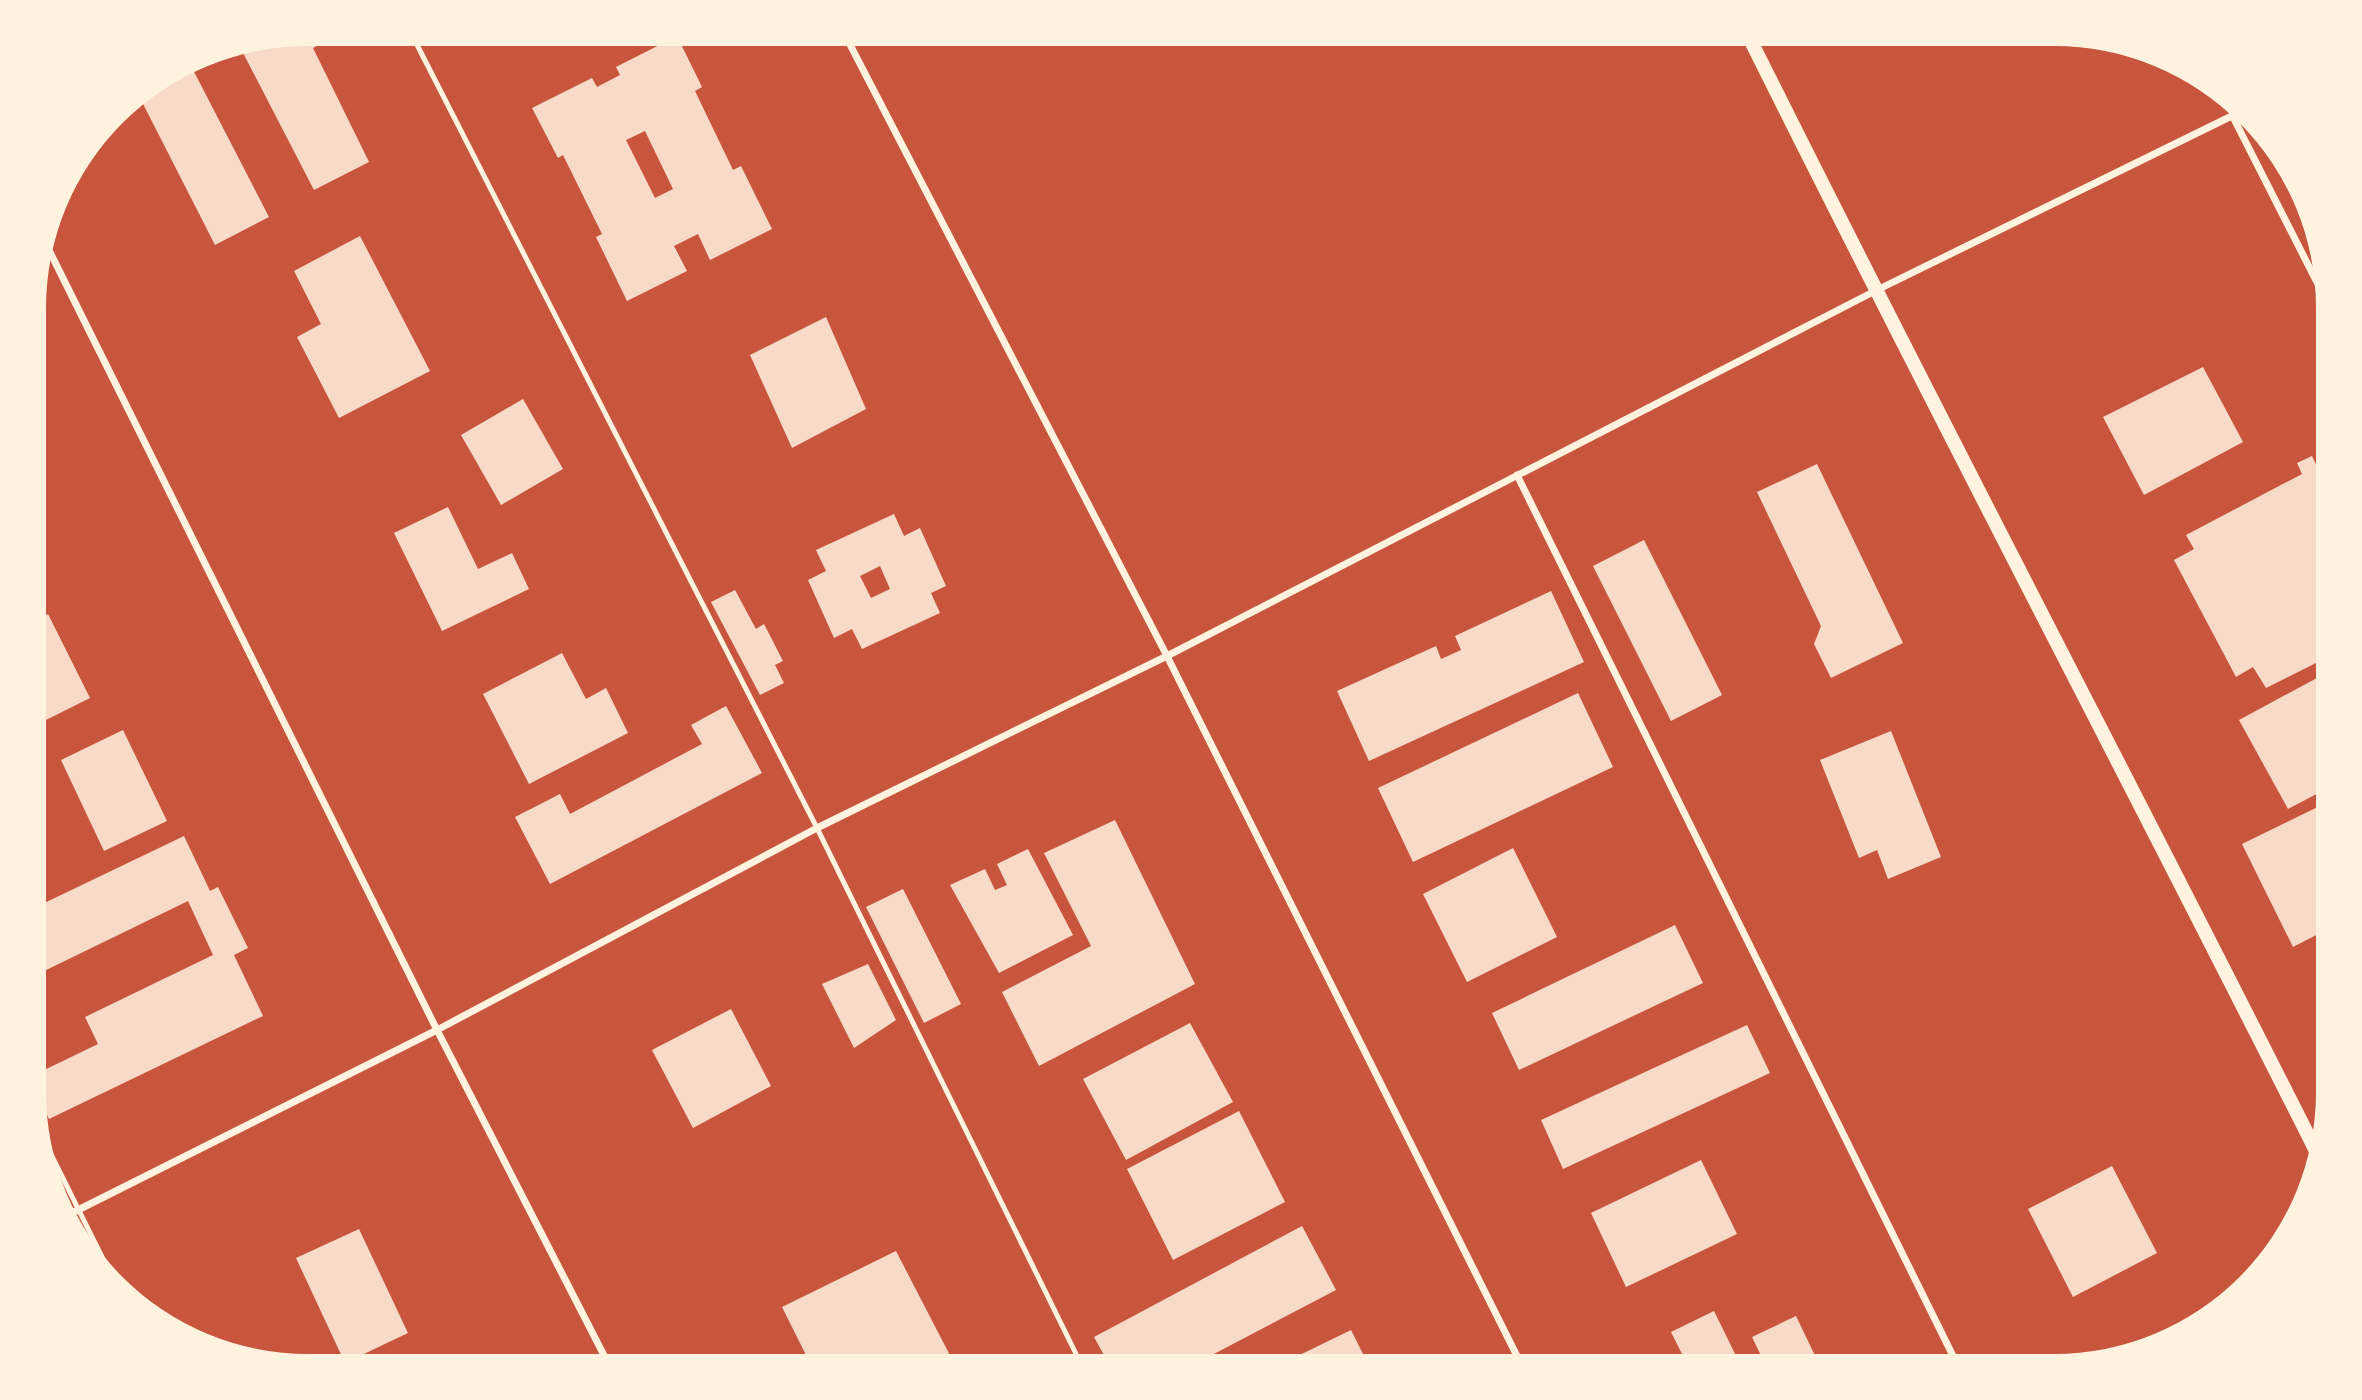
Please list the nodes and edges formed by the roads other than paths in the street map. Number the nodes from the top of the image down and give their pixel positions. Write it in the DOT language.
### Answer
graph roads {
  1 [pos="418,46"];
  2 [pos="851,46"];
  3 [pos="1753,46"];
  4 [pos="2232,116"];
  5 [pos="51,255"];
  6 [pos="2315,278"];
  7 [pos="1875,291"];
  8 [pos="1517,475"];
  9 [pos="1167,656"];
  10 [pos="817,828"];
  11 [pos="437,1030"];
  12 [pos="2311,1142"];
  13 [pos="54,1160"];
  14 [pos="79,1210"];
  15 [pos="74,1212"];
  16 [pos="99,1251"];
  17 [pos="603,1354"];
  18 [pos="1076,1354"];
  19 [pos="1516,1354"];
  20 [pos="1952,1354"];
  1 -- 10 [label="lane"];
  2 -- 9 [label="street"];
  3 -- 7 [label="main road"];
  4 -- 6 [label="street"];
  4 -- 7 [label="street"];
  5 -- 11 [label="street"];
  7 -- 8 [label="street"];
  7 -- 12 [label="main road"];
  8 -- 9 [label="street"];
  8 -- 20 [label="street"];
  9 -- 10 [label="street"];
  9 -- 19 [label="street"];
  10 -- 11 [label="street"];
  10 -- 18 [label="lane"];
  11 -- 14 [label="street"];
  11 -- 17 [label="street"];
  13 -- 14 [label="lane"];
  14 -- 15 [label="street"];
  14 -- 16 [label="lane"];
}
